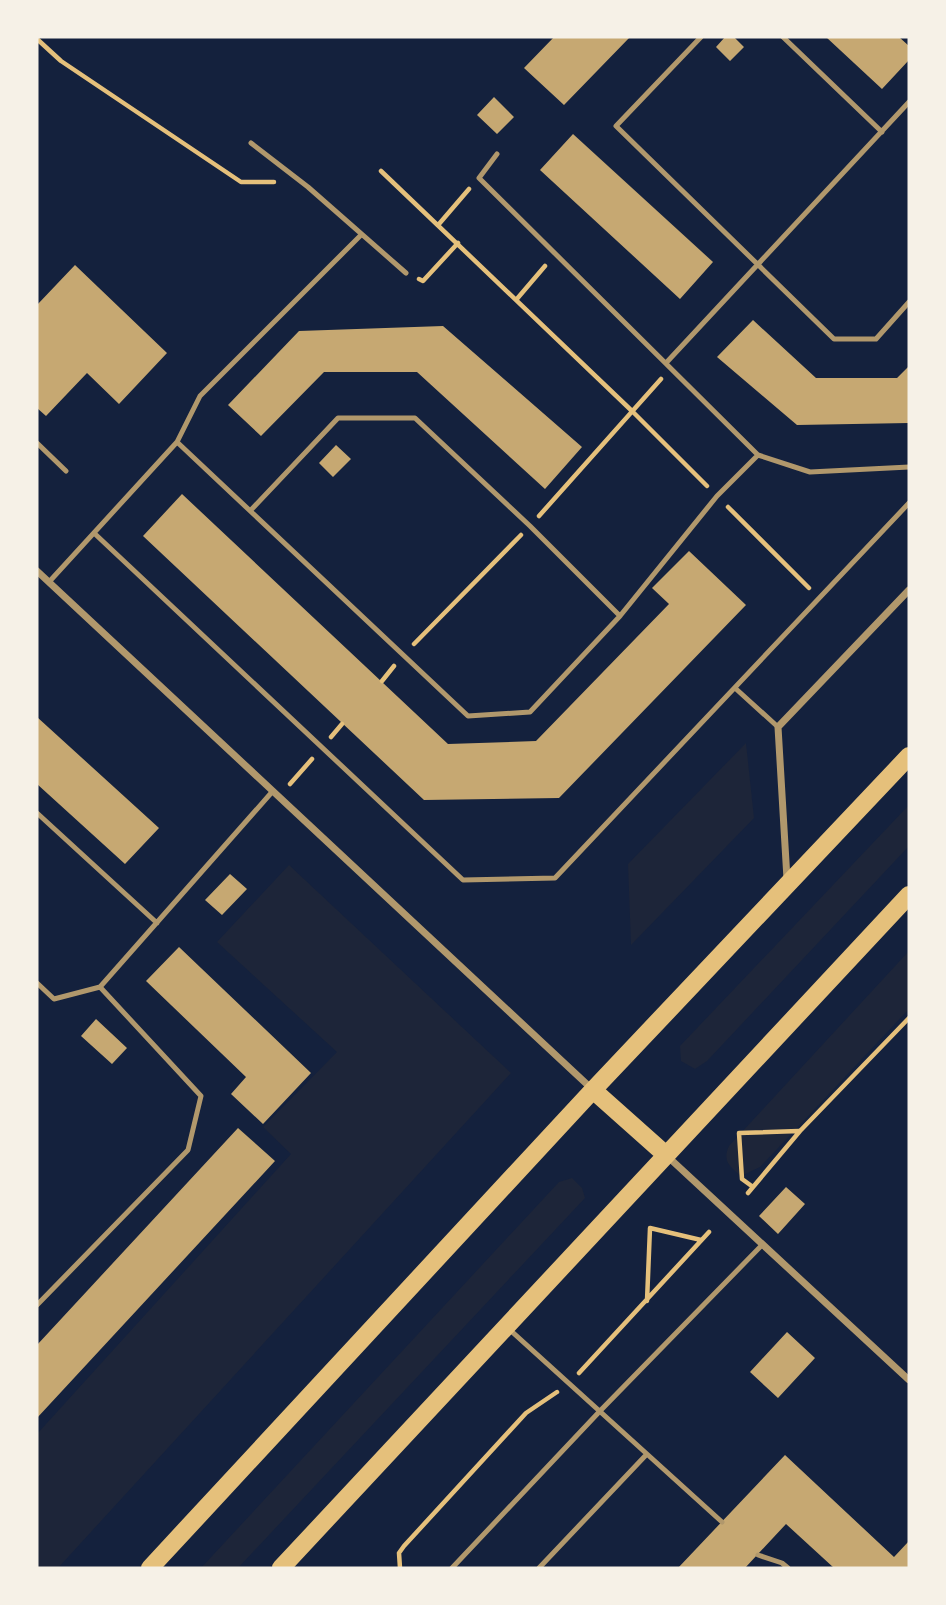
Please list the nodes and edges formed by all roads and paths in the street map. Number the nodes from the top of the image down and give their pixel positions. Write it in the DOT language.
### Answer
graph roads {
  1 [pos="701,37"];
  2 [pos="783,37"];
  3 [pos="37,39"];
  4 [pos="909,102"];
  5 [pos="882,132"];
  6 [pos="251,143"];
  7 [pos="497,154"];
  8 [pos="381,171"];
  9 [pos="479,178"];
  10 [pos="303,182"];
  11 [pos="439,224"];
  12 [pos="361,235"];
  13 [pos="458,243"];
  14 [pos="555,254"];
  15 [pos="757,265"];
  16 [pos="406,272"];
  17 [pos="516,300"];
  18 [pos="909,302"];
  19 [pos="666,363"];
  20 [pos="177,442"];
  21 [pos="37,443"];
  22 [pos="758,455"];
  23 [pos="909,467"];
  24 [pos="66,471"];
  25 [pos="717,496"];
  26 [pos="909,503"];
  27 [pos="251,510"];
  28 [pos="94,533"];
  29 [pos="37,571"];
  30 [pos="49,582"];
  31 [pos="909,590"];
  32 [pos="819,598"];
  33 [pos="620,616"];
  34 [pos="734,688"];
  35 [pos="778,727"];
  36 [pos="322,747"];
  37 [pos="909,756"];
  38 [pos="276,794"];
  39 [pos="37,813"];
  40 [pos="788,884"];
  41 [pos="909,895"];
  42 [pos="157,923"];
  43 [pos="37,983"];
  44 [pos="100,987"];
  45 [pos="909,1018"];
  46 [pos="593,1090"];
  47 [pos="800,1131"];
  48 [pos="666,1155"];
  49 [pos="753,1187"];
  50 [pos="748,1193"];
  51 [pos="709,1232"];
  52 [pos="702,1240"];
  53 [pos="763,1244"];
  54 [pos="647,1301"];
  55 [pos="37,1305"];
  56 [pos="506,1327"];
  57 [pos="909,1380"];
  58 [pos="570,1383"];
  59 [pos="600,1411"];
  60 [pos="646,1455"];
  61 [pos="722,1522"];
  62 [pos="758,1555"];
  63 [pos="783,1567"];
  64 [pos="150,1568"];
  65 [pos="281,1568"];
  66 [pos="400,1568"];
  67 [pos="452,1568"];
  68 [pos="539,1568"];
  1 -- 15 [label="lane"];
  2 -- 5 [label="lane"];
  3 -- 10 [label="path"];
  4 -- 5 [label="lane"];
  5 -- 15 [label="lane"];
  6 -- 10 [label="lane"];
  7 -- 9 [label="lane"];
  8 -- 11 [label="path"];
  9 -- 11 [label="path"];
  9 -- 14 [label="lane"];
  10 -- 12 [label="lane"];
  11 -- 13 [label="path"];
  12 -- 16 [label="lane"];
  12 -- 20 [label="lane"];
  13 -- 16 [label="path"];
  13 -- 17 [label="path"];
  14 -- 17 [label="path"];
  14 -- 19 [label="lane"];
  15 -- 18 [label="lane"];
  15 -- 19 [label="lane"];
  17 -- 25 [label="path"];
  19 -- 22 [label="lane"];
  20 -- 27 [label="lane"];
  20 -- 28 [label="lane"];
  21 -- 24 [label="lane"];
  22 -- 23 [label="lane"];
  22 -- 25 [label="lane"];
  25 -- 32 [label="path"];
  25 -- 33 [label="lane"];
  26 -- 32 [label="lane"];
  27 -- 33 [label="lane"];
  27 -- 33 [label="lane"];
  28 -- 30 [label="lane"];
  28 -- 36 [label="lane"];
  29 -- 30 [label="street"];
  30 -- 38 [label="street"];
  31 -- 35 [label="street"];
  32 -- 34 [label="lane"];
  34 -- 35 [label="lane"];
  34 -- 36 [label="lane"];
  35 -- 40 [label="street"];
  36 -- 38 [label="path"];
  37 -- 40 [label="main road"];
  38 -- 42 [label="lane"];
  38 -- 46 [label="street"];
  39 -- 42 [label="lane"];
  40 -- 46 [label="main road"];
  41 -- 48 [label="main road"];
  42 -- 44 [label="lane"];
  43 -- 44 [label="lane"];
  44 -- 55 [label="lane"];
  45 -- 47 [label="path"];
  46 -- 48 [label="main road"];
  46 -- 64 [label="main road"];
  47 -- 49 [label="path"];
  47 -- 49 [label="path"];
  48 -- 53 [label="street"];
  48 -- 56 [label="main road"];
  49 -- 50 [label="path"];
  51 -- 52 [label="path"];
  52 -- 54 [label="path"];
  52 -- 54 [label="path"];
  53 -- 57 [label="street"];
  53 -- 59 [label="lane"];
  54 -- 58 [label="path"];
  56 -- 58 [label="lane"];
  56 -- 65 [label="main road"];
  58 -- 59 [label="lane"];
  58 -- 66 [label="path"];
  59 -- 60 [label="lane"];
  59 -- 67 [label="lane"];
  60 -- 61 [label="lane"];
  60 -- 68 [label="lane"];
  62 -- 63 [label="lane"];
}
